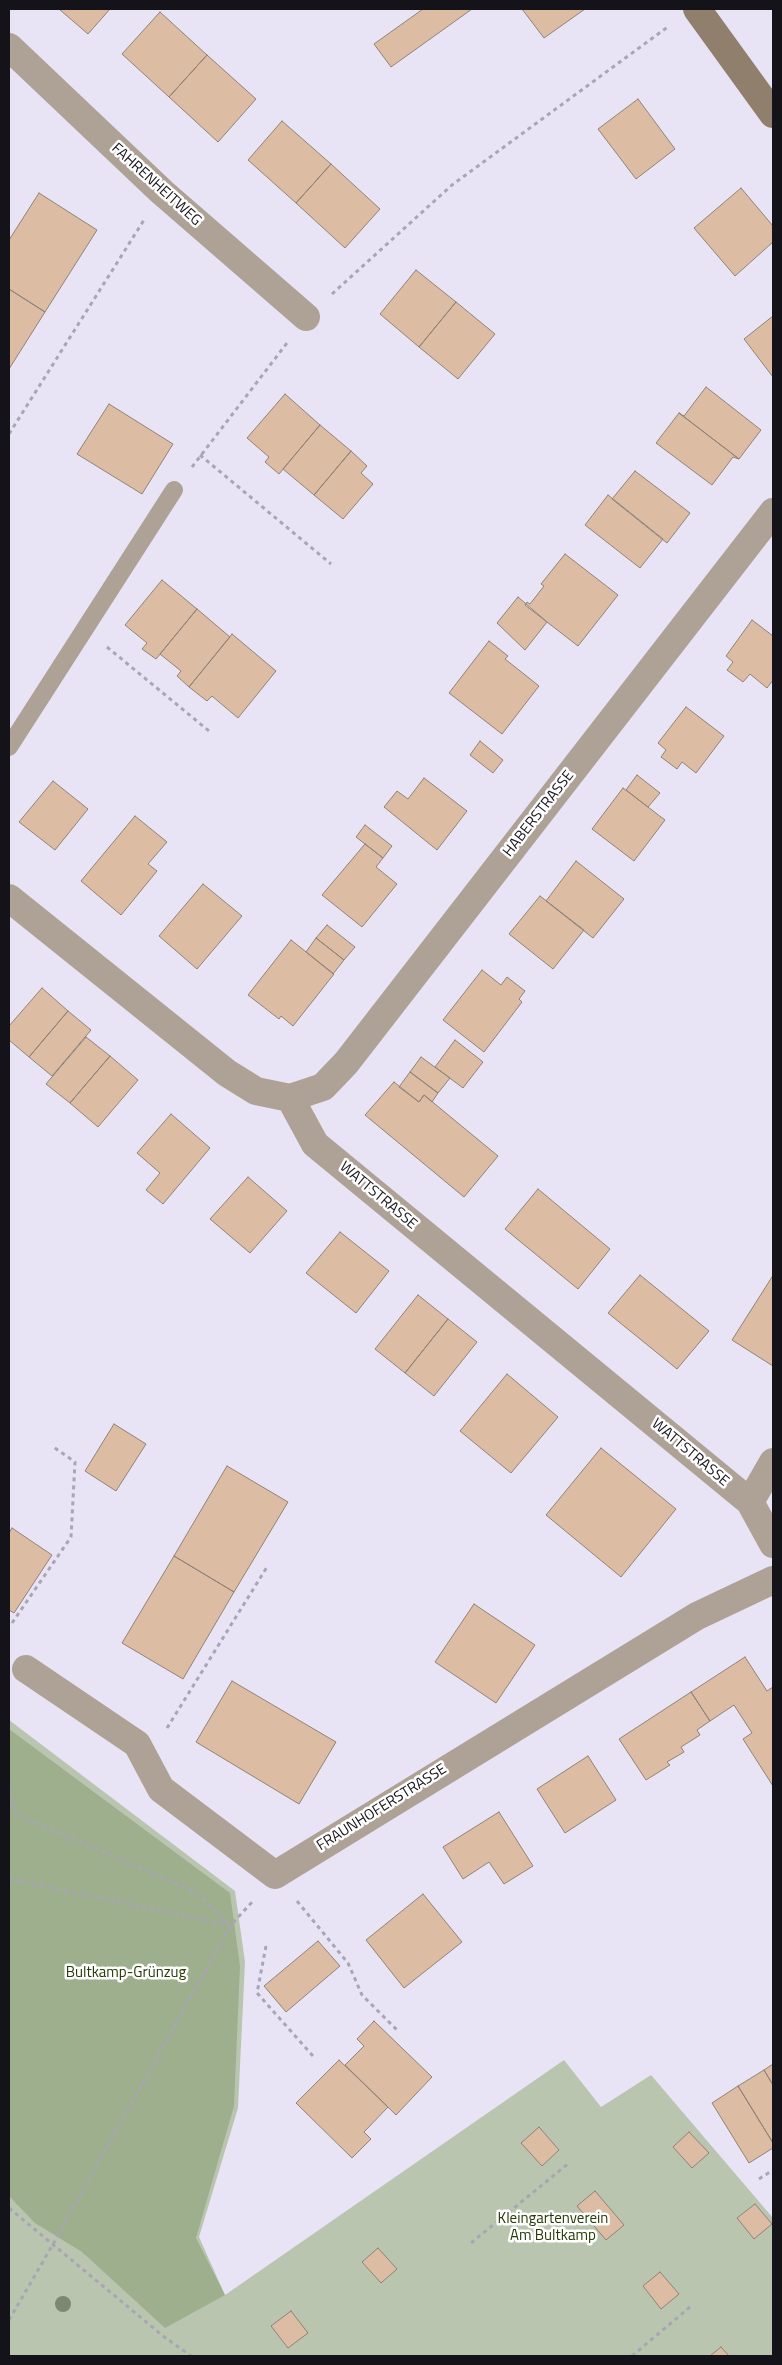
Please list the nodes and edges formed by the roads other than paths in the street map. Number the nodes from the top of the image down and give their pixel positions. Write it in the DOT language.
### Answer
graph roads {
  1 [pos="696,9"];
  2 [pos="9,47"];
  3 [pos="773,114"];
  4 [pos="306,317"];
  5 [pos="174,490"];
  6 [pos="773,512"];
  7 [pos="9,747"];
  8 [pos="9,898"];
  9 [pos="290,1098"];
  10 [pos="773,1462"];
  11 [pos="750,1502"];
  12 [pos="773,1544"];
  13 [pos="773,1580"];
  14 [pos="26,1670"];
  1 -- 3 [label="street"];
  2 -- 4 [label="street, FAHRENHEITWEG"];
  5 -- 7 [label="lane"];
  6 -- 9 [label="street, HABERSTRASSE"];
  8 -- 9 [label="street"];
  9 -- 11 [label="street, WATTSTRASSE"];
  10 -- 11 [label="street"];
  11 -- 12 [label="street"];
  13 -- 14 [label="street, FRAUNHOFERSTRASSE"];
}
